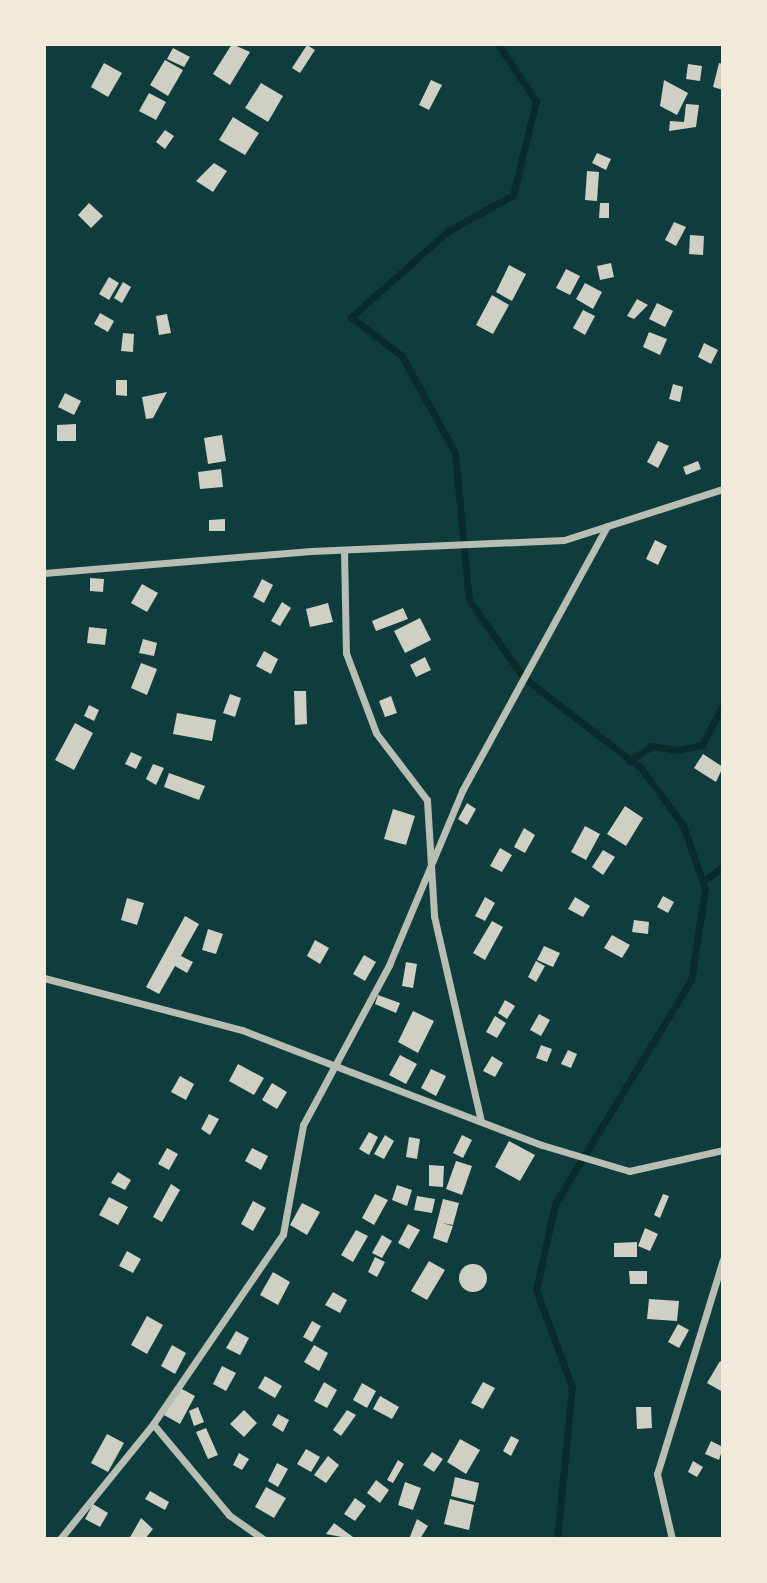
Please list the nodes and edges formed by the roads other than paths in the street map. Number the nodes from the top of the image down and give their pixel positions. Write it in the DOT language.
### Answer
graph roads {
  1 [pos="723,489"];
  2 [pos="607,526"];
  3 [pos="344,550"];
  4 [pos="44,573"];
  5 [pos="429,864"];
  6 [pos="44,978"];
  7 [pos="332,1067"];
  8 [pos="481,1121"];
  9 [pos="723,1150"];
  10 [pos="723,1264"];
  11 [pos="153,1424"];
  12 [pos="60,1539"];
  13 [pos="263,1539"];
  14 [pos="672,1539"];
  1 -- 2 [label="street"];
  2 -- 3 [label="street"];
  2 -- 5 [label="street"];
  3 -- 4 [label="street"];
  3 -- 5 [label="street"];
  5 -- 7 [label="street"];
  5 -- 8 [label="street"];
  6 -- 7 [label="street"];
  7 -- 8 [label="street"];
  7 -- 11 [label="street"];
  8 -- 9 [label="street"];
  10 -- 14 [label="street"];
  11 -- 12 [label="street"];
  11 -- 13 [label="street"];
}
